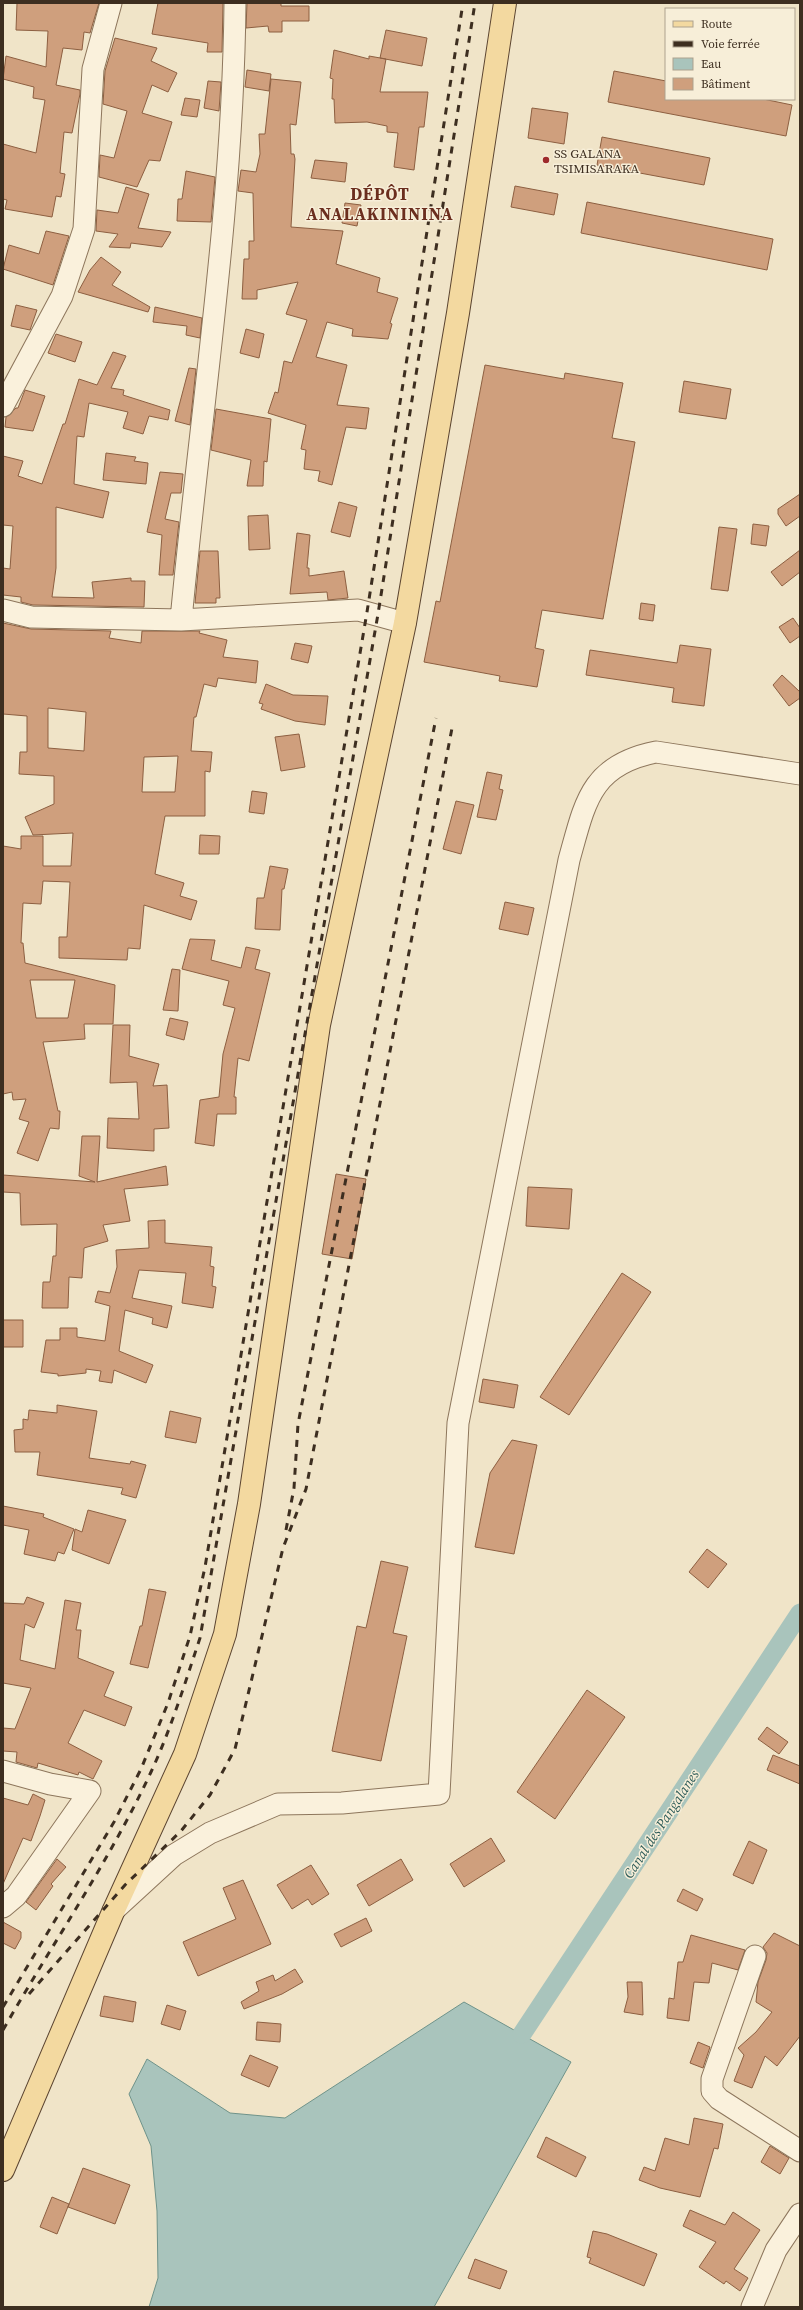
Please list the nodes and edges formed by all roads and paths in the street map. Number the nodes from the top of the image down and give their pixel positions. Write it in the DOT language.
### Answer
graph roads {
  1 [pos="111,3"];
  2 [pos="235,3"];
  3 [pos="506,3"];
  4 [pos="3,406"];
  5 [pos="3,610"];
  6 [pos="181,620"];
  7 [pos="405,623"];
  8 [pos="800,774"];
  9 [pos="3,1771"];
  10 [pos="3,1906"];
  11 [pos="113,1912"];
  12 [pos="755,1956"];
  13 [pos="800,2151"];
  14 [pos="3,2170"];
  15 [pos="800,2214"];
  16 [pos="752,2307"];
  1 -- 4 [label="street"];
  2 -- 6 [label="street"];
  3 -- 7 [label="main road"];
  5 -- 6 [label="street"];
  6 -- 7 [label="street"];
  7 -- 11 [label="main road"];
  8 -- 11 [label="street"];
  9 -- 10 [label="street"];
  11 -- 14 [label="main road"];
  12 -- 13 [label="street"];
  15 -- 16 [label="street"];
}
